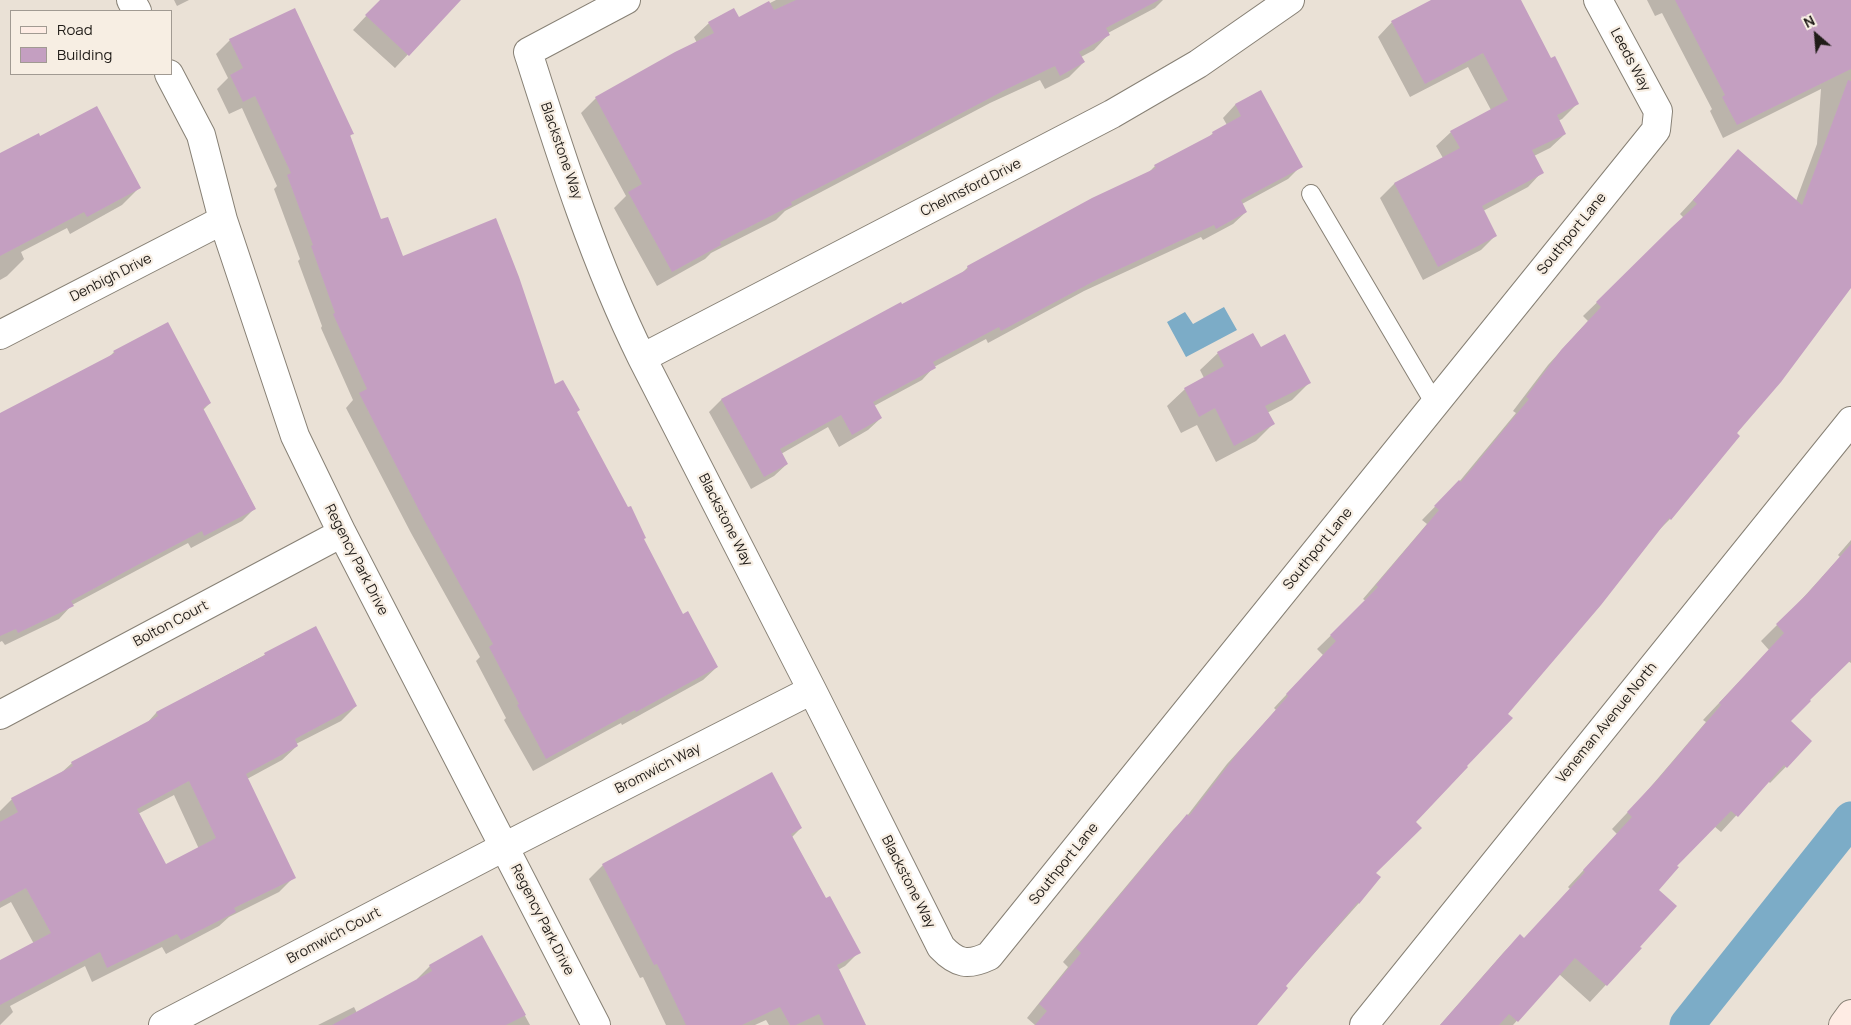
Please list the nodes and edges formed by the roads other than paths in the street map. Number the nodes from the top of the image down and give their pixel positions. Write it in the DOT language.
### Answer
graph roads {
  1 [pos="626,0"];
  2 [pos="1290,0"];
  3 [pos="1598,0"];
  4 [pos="170,75"];
  5 [pos="1657,121"];
  6 [pos="1311,194"];
  7 [pos="223,220"];
  8 [pos="0,335"];
  9 [pos="642,358"];
  10 [pos="1435,404"];
  11 [pos="1851,421"];
  12 [pos="342,533"];
  13 [pos="812,690"];
  14 [pos="0,716"];
  15 [pos="504,847"];
  16 [pos="967,963"];
  17 [pos="1851,1014"];
  18 [pos="163,1025"];
  19 [pos="596,1025"];
  20 [pos="1364,1025"];
  21 [pos="1843,1025"];
  1 -- 9 [label="street, Blackstone Way"];
  2 -- 9 [label="street, Chelmsford Drive"];
  3 -- 5 [label="street, Leeds Way"];
  4 -- 7 [label="street, Regency Park Drive"];
  5 -- 10 [label="street, Southport Lane"];
  6 -- 10 [label="lane"];
  7 -- 8 [label="street, Denbigh Drive"];
  7 -- 12 [label="street, Regency Park Drive"];
  9 -- 13 [label="street, Blackstone Way"];
  10 -- 16 [label="street, Southport Lane"];
  11 -- 20 [label="street, Veneman Avenue North"];
  12 -- 14 [label="street, Bolton Court"];
  12 -- 15 [label="street, Regency Park Drive"];
  13 -- 15 [label="street, Bromwich Way"];
  13 -- 16 [label="street, Blackstone Way"];
  15 -- 18 [label="street, Bromwich Court"];
  15 -- 19 [label="street, Regency Park Drive"];
  17 -- 21 [label="main road"];
}
